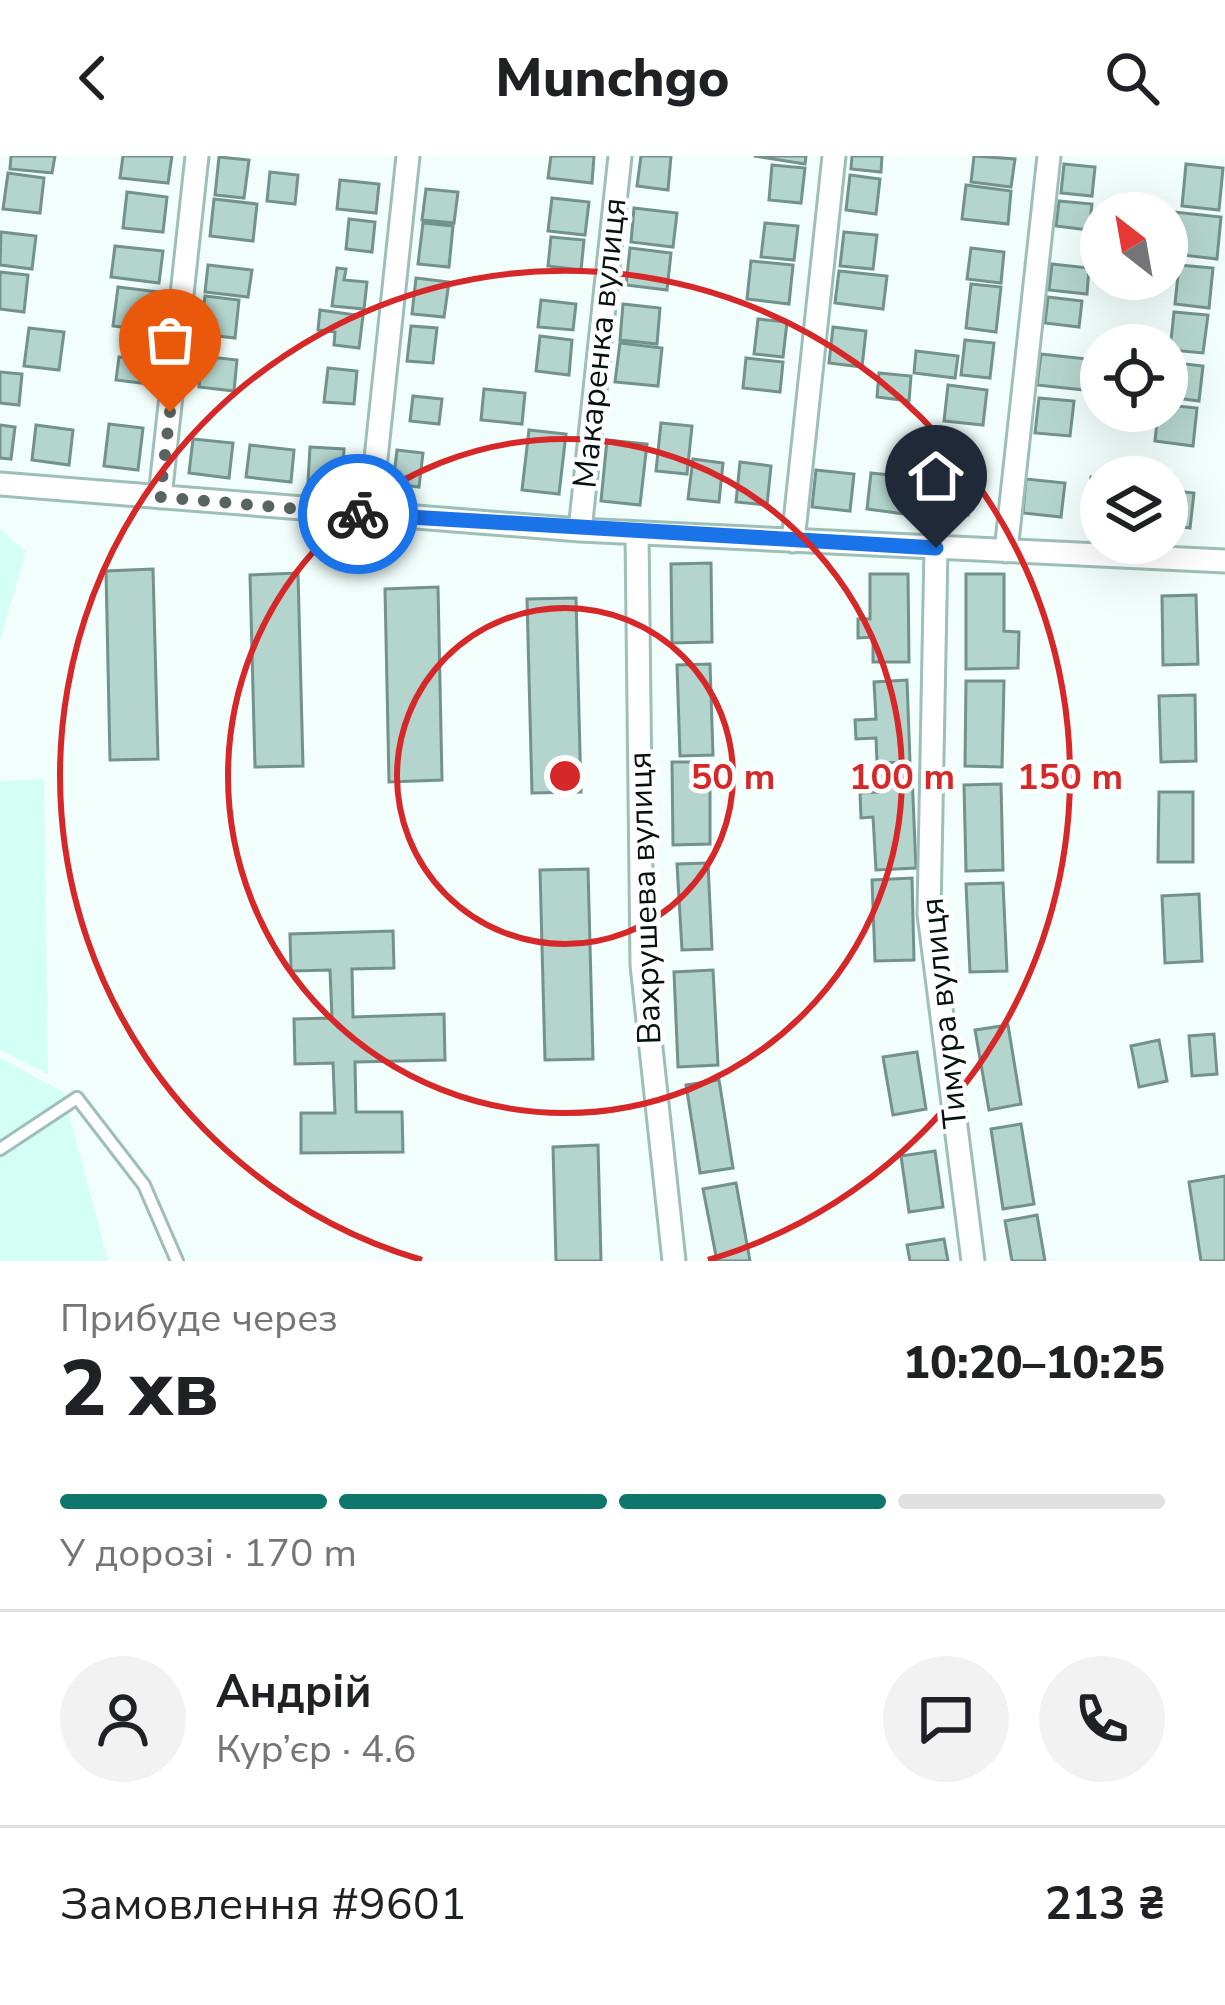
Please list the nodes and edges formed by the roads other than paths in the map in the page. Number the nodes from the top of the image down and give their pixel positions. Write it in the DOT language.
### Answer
graph roads {
  1 [pos="196,156"];
  2 [pos="408,156"];
  3 [pos="620,156"];
  4 [pos="834,156"];
  5 [pos="1049,156"];
  6 [pos="0,484"];
  7 [pos="160,497"];
  8 [pos="370,514"];
  9 [pos="580,530"];
  10 [pos="637,533"];
  11 [pos="794,541"];
  12 [pos="936,548"];
  13 [pos="1006,551"];
  14 [pos="1225,561"];
  15 [pos="0,1149"];
  16 [pos="177,1261"];
  17 [pos="674,1261"];
  18 [pos="974,1261"];
  1 -- 7 [label="street"];
  2 -- 8 [label="street"];
  3 -- 9 [label="street, Макаренка вулиця"];
  4 -- 11 [label="street"];
  5 -- 13 [label="street"];
  6 -- 7 [label="street"];
  7 -- 8 [label="street"];
  8 -- 9 [label="street"];
  9 -- 10 [label="street"];
  10 -- 11 [label="street"];
  10 -- 17 [label="street, Вахрушева вулиця"];
  11 -- 12 [label="street"];
  12 -- 13 [label="street"];
  12 -- 18 [label="street, Тимура вулиця"];
  13 -- 14 [label="street"];
  15 -- 16 [label="lane"];
}
